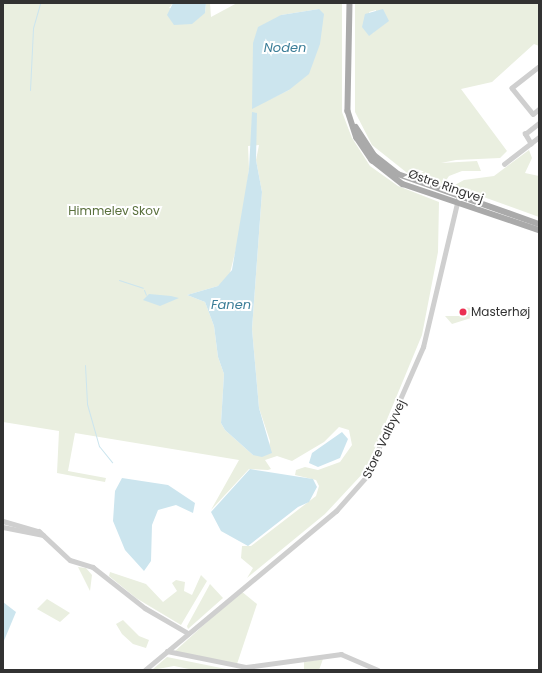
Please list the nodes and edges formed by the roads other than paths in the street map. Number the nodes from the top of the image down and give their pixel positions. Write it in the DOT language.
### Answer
graph roads {
  1 [pos="350,3"];
  2 [pos="539,67"];
  3 [pos="539,109"];
  4 [pos="539,123"];
  5 [pos="532,128"];
  6 [pos="538,136"];
  7 [pos="531,144"];
  8 [pos="504,164"];
  9 [pos="458,198"];
  10 [pos="539,224"];
  11 [pos="539,230"];
  12 [pos="3,521"];
  13 [pos="3,526"];
  14 [pos="44,536"];
  15 [pos="188,634"];
  16 [pos="167,651"];
  17 [pos="145,670"];
  18 [pos="378,670"];
  1 -- 9 [label="main road, Østre Ringvej"];
  2 -- 3 [label="street"];
  4 -- 5 [label="street"];
  5 -- 6 [label="street"];
  5 -- 7 [label="street"];
  6 -- 7 [label="street"];
  7 -- 8 [label="street"];
  9 -- 10 [label="main road, Østre Ringvej"];
  9 -- 11 [label="main road, Østre Ringvej"];
  9 -- 15 [label="street, Store Valbyvej"];
  12 -- 14 [label="street"];
  13 -- 14 [label="street"];
  14 -- 15 [label="street"];
  15 -- 16 [label="street, Store Valbyvej"];
  16 -- 17 [label="street, Store Valbyvej"];
  16 -- 18 [label="street"];
}
